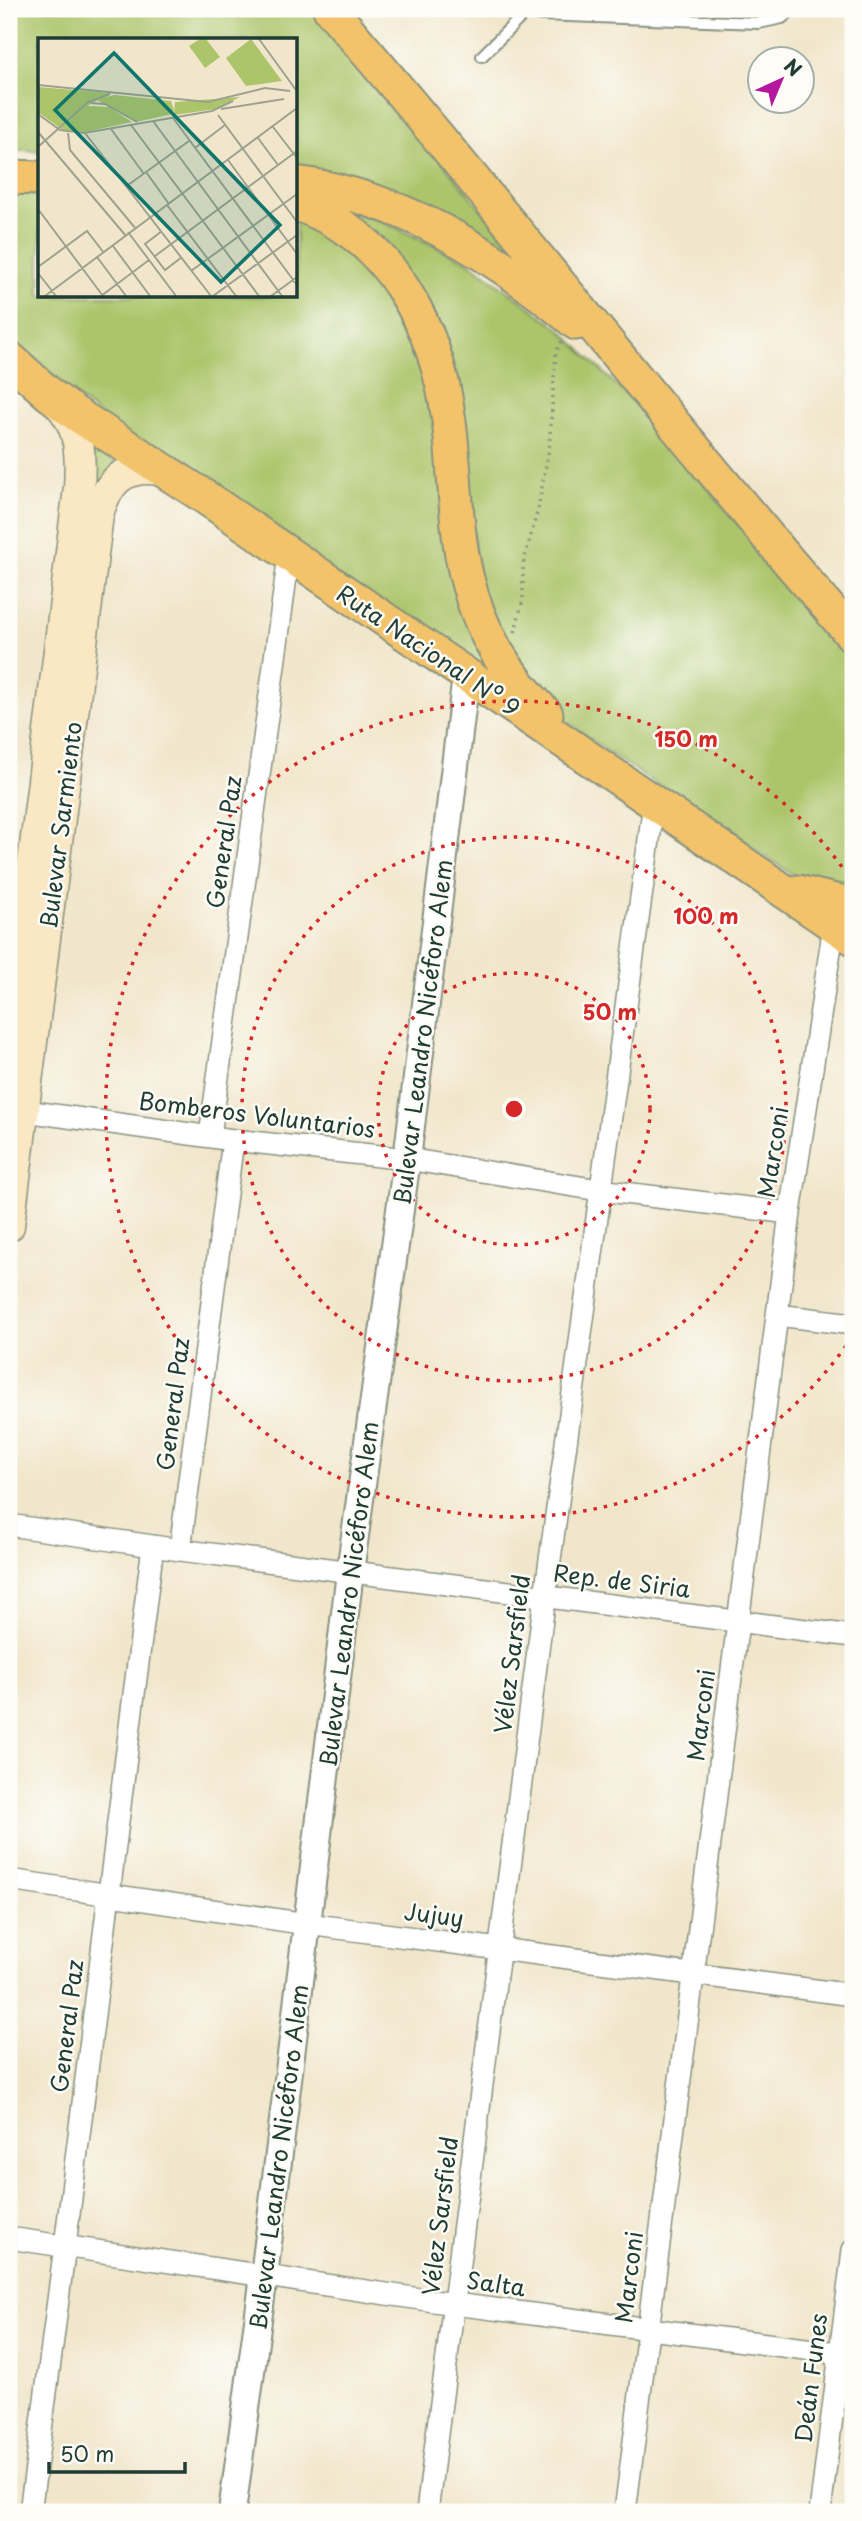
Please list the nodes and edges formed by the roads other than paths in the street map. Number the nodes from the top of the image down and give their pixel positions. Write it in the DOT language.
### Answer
graph roads {
  1 [pos="330,9"];
  2 [pos="793,9"];
  3 [pos="527,10"];
  4 [pos="482,56"];
  5 [pos="9,177"];
  6 [pos="38,177"];
  7 [pos="298,183"];
  8 [pos="298,205"];
  9 [pos="9,358"];
  10 [pos="49,394"];
  11 [pos="673,422"];
  12 [pos="165,471"];
  13 [pos="85,523"];
  14 [pos="289,555"];
  15 [pos="853,636"];
  16 [pos="466,676"];
  17 [pos="620,780"];
  18 [pos="654,803"];
  19 [pos="52,806"];
  20 [pos="847,922"];
  21 [pos="9,1058"];
  22 [pos="16,1110"];
  23 [pos="210,1136"];
  24 [pos="233,1140"];
  25 [pos="407,1159"];
  26 [pos="599,1190"];
  27 [pos="790,1213"];
  28 [pos="9,1226"];
  29 [pos="777,1315"];
  30 [pos="853,1324"];
  31 [pos="9,1525"];
  32 [pos="153,1546"];
  33 [pos="180,1550"];
  34 [pos="350,1572"];
  35 [pos="545,1596"];
  36 [pos="739,1622"];
  37 [pos="853,1636"];
  38 [pos="9,1880"];
  39 [pos="108,1895"];
  40 [pos="307,1924"];
  41 [pos="500,1949"];
  42 [pos="693,1975"];
  43 [pos="853,1995"];
  44 [pos="9,2238"];
  45 [pos="66,2247"];
  46 [pos="853,2250"];
  47 [pos="264,2276"];
  48 [pos="454,2304"];
  49 [pos="648,2329"];
  50 [pos="847,2354"];
  51 [pos="30,2512"];
  52 [pos="232,2512"];
  53 [pos="427,2512"];
  54 [pos="625,2512"];
  55 [pos="820,2512"];
  1 -- 11 [label="main road"];
  2 -- 3 [label="lane"];
  3 -- 4 [label="lane"];
  5 -- 6 [label="main road"];
  7 -- 11 [label="main road"];
  8 -- 17 [label="main road"];
  9 -- 10 [label="main road, Ruta Nacional Nº 9"];
  10 -- 12 [label="main road, Ruta Nacional Nº 9"];
  10 -- 13 [label="main road, Bulevar Sarmiento"];
  11 -- 15 [label="main road"];
  12 -- 13 [label="main road, Bulevar Sarmiento"];
  12 -- 14 [label="main road, Ruta Nacional Nº 9"];
  13 -- 19 [label="main road, Bulevar Sarmiento"];
  14 -- 16 [label="main road, Ruta Nacional Nº 9"];
  14 -- 23 [label="street, General Paz"];
  16 -- 17 [label="main road, Ruta Nacional Nº 9"];
  16 -- 25 [label="street, Bulevar Leandro Nicéforo Alem"];
  17 -- 18 [label="main road, Ruta Nacional Nº 9"];
  18 -- 20 [label="main road, Ruta Nacional Nº 9"];
  18 -- 26 [label="street, Vélez Sarsfield"];
  19 -- 21 [label="main road, Bulevar Sarmiento"];
  19 -- 22 [label="main road, Bulevar Sarmiento"];
  20 -- 27 [label="street, Marconi"];
  22 -- 23 [label="street, Bomberos Voluntarios"];
  22 -- 28 [label="main road, Bulevar Sarmiento"];
  23 -- 24 [label="street, Bomberos Voluntarios"];
  24 -- 25 [label="street, Bomberos Voluntarios"];
  24 -- 33 [label="street, General Paz"];
  25 -- 26 [label="street, Bomberos Voluntarios"];
  25 -- 34 [label="street, Bulevar Leandro Nicéforo Alem"];
  26 -- 27 [label="street, Bomberos Voluntarios"];
  26 -- 35 [label="street, Vélez Sarsfield"];
  27 -- 29 [label="street, Marconi"];
  29 -- 30 [label="street"];
  29 -- 36 [label="street, Marconi"];
  31 -- 32 [label="street, Rep. de Siria"];
  32 -- 33 [label="street, Rep. de Siria"];
  32 -- 39 [label="street, General Paz"];
  33 -- 34 [label="street, Rep. de Siria"];
  34 -- 35 [label="street, Rep. de Siria"];
  34 -- 40 [label="street, Bulevar Leandro Nicéforo Alem"];
  35 -- 36 [label="street, Rep. de Siria"];
  35 -- 41 [label="street, Vélez Sarsfield"];
  36 -- 37 [label="street, Rep. de Siria"];
  36 -- 42 [label="street, Marconi"];
  38 -- 39 [label="street, Jujuy"];
  39 -- 40 [label="street, Jujuy"];
  39 -- 45 [label="street, General Paz"];
  40 -- 41 [label="street, Jujuy"];
  40 -- 47 [label="street, Bulevar Leandro Nicéforo Alem"];
  41 -- 42 [label="street, Jujuy"];
  41 -- 48 [label="street, Vélez Sarsfield"];
  42 -- 43 [label="street, Jujuy"];
  42 -- 49 [label="street, Marconi"];
  44 -- 45 [label="street, Salta"];
  45 -- 47 [label="street, Salta"];
  45 -- 51 [label="street, General Paz"];
  46 -- 50 [label="street, Deán Funes"];
  47 -- 48 [label="street, Salta"];
  47 -- 52 [label="street, Bulevar Leandro Nicéforo Alem"];
  48 -- 49 [label="street, Salta"];
  48 -- 53 [label="street, Vélez Sarsfield"];
  49 -- 50 [label="street, Salta"];
  49 -- 54 [label="street, Marconi"];
  50 -- 55 [label="street, Deán Funes"];
}
